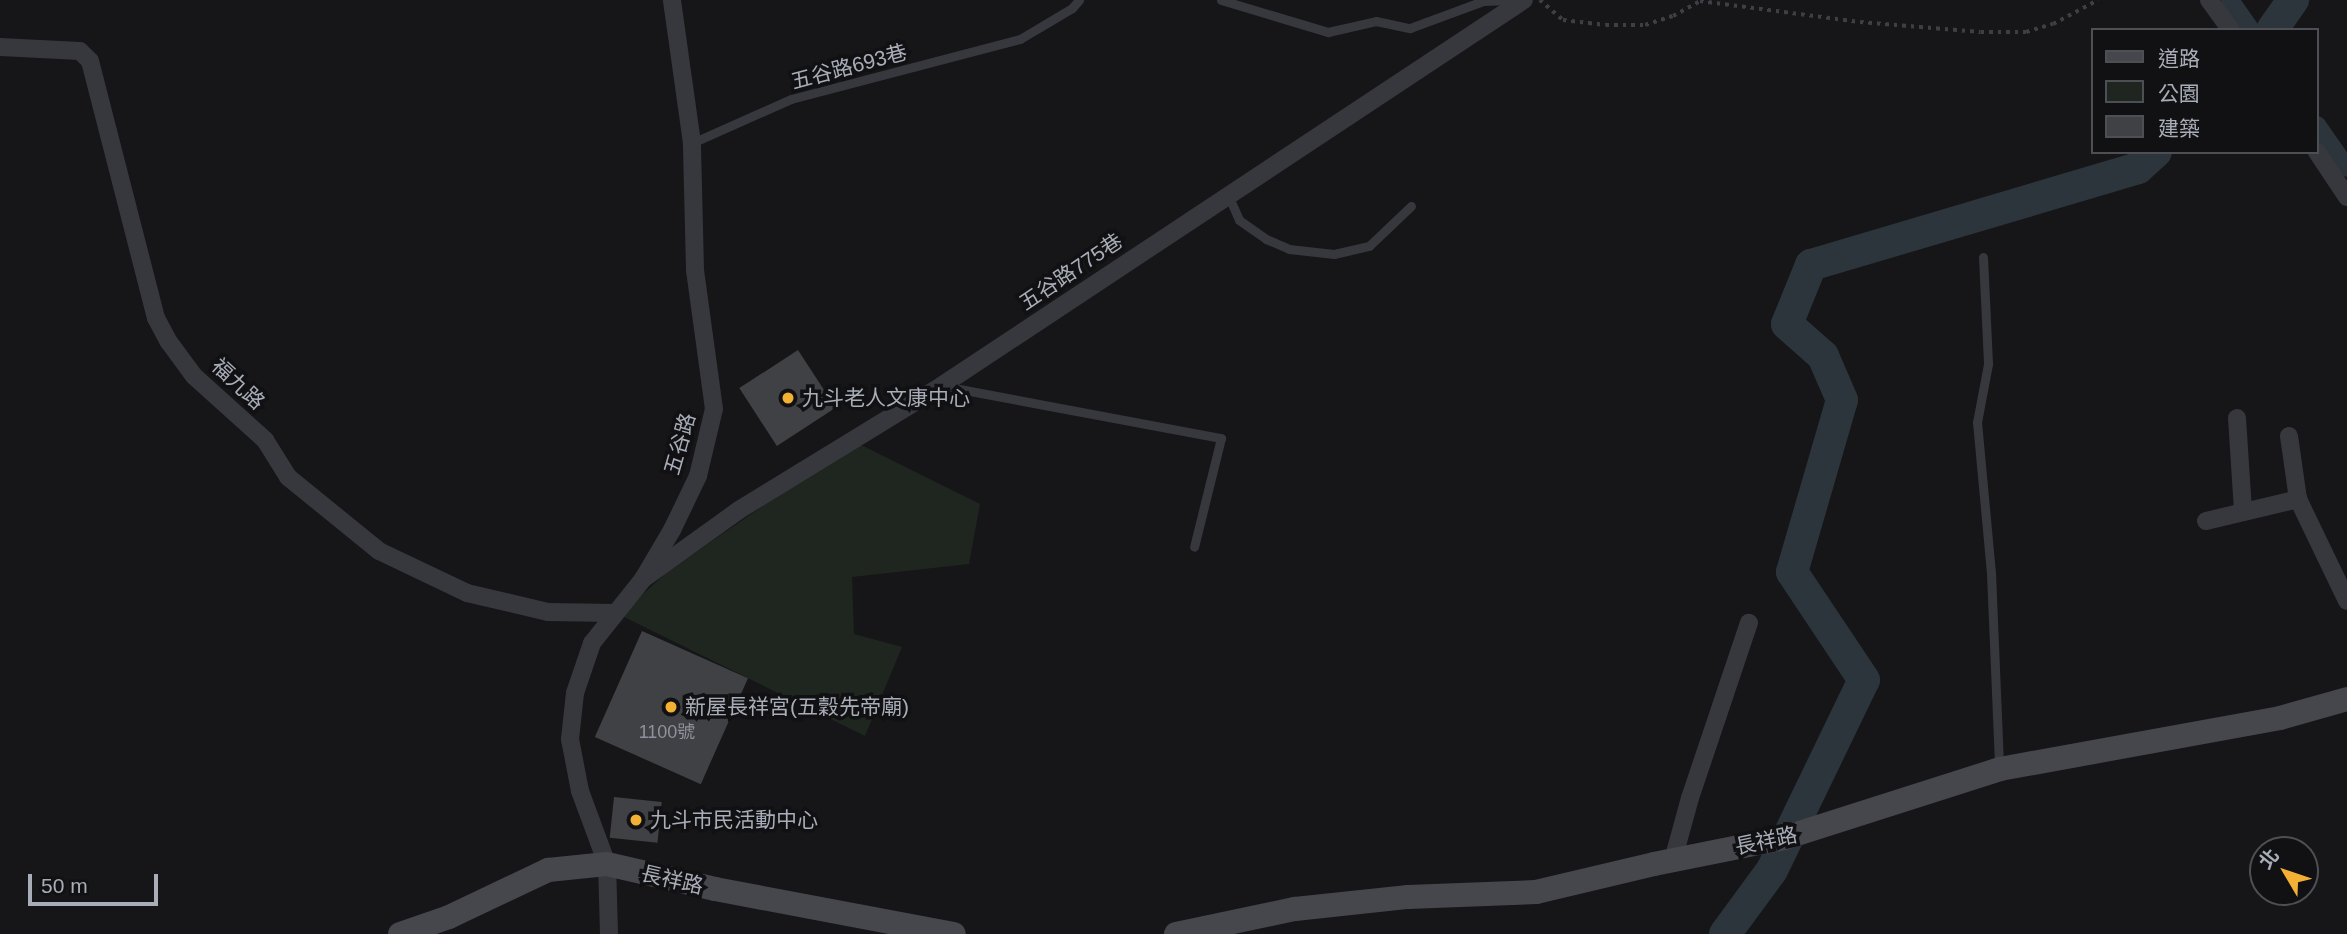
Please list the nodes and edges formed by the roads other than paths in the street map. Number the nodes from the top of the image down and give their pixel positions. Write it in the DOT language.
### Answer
graph roads {
  1 [pos="672,0"];
  2 [pos="1079,0"];
  3 [pos="1221,0"];
  4 [pos="1524,0"];
  5 [pos="2209,0"];
  6 [pos="2230,28"];
  7 [pos="0,47"];
  8 [pos="692,143"];
  9 [pos="2318,154"];
  10 [pos="1228,195"];
  11 [pos="2347,197"];
  12 [pos="1412,206"];
  13 [pos="1983,257"];
  14 [pos="942,386"];
  15 [pos="2236,418"];
  16 [pos="2289,436"];
  17 [pos="2298,499"];
  18 [pos="2243,512"];
  19 [pos="2206,521"];
  20 [pos="1194,547"];
  21 [pos="643,579"];
  22 [pos="2347,601"];
  23 [pos="614,612"];
  24 [pos="1749,623"];
  25 [pos="2347,699"];
  26 [pos="2000,769"];
  27 [pos="1673,860"];
  28 [pos="607,864"];
  29 [pos="400,934"];
  30 [pos="609,934"];
  31 [pos="954,934"];
  32 [pos="1176,934"];
  1 -- 8 [label="street, 五谷路"];
  2 -- 8 [label="lane, 五谷路693巷"];
  3 -- 4 [label="lane"];
  4 -- 10 [label="street, 五谷路775巷"];
  5 -- 6 [label="street"];
  7 -- 23 [label="street, 福九路"];
  8 -- 21 [label="street, 五谷路"];
  9 -- 11 [label="street"];
  10 -- 12 [label="lane"];
  10 -- 14 [label="street, 五谷路775巷"];
  13 -- 26 [label="lane"];
  14 -- 20 [label="lane"];
  14 -- 21 [label="street, 五谷路775巷"];
  15 -- 18 [label="street"];
  16 -- 17 [label="street"];
  17 -- 18 [label="street"];
  17 -- 22 [label="street"];
  18 -- 19 [label="street"];
  21 -- 23 [label="street, 五谷路"];
  23 -- 28 [label="street, 五谷路"];
  24 -- 27 [label="street"];
  25 -- 26 [label="street, 長祥路"];
  26 -- 27 [label="street, 長祥路"];
  27 -- 32 [label="street, 長祥路"];
  28 -- 29 [label="street, 長祥路"];
  28 -- 30 [label="street, 五谷路"];
  28 -- 31 [label="street, 長祥路"];
}
